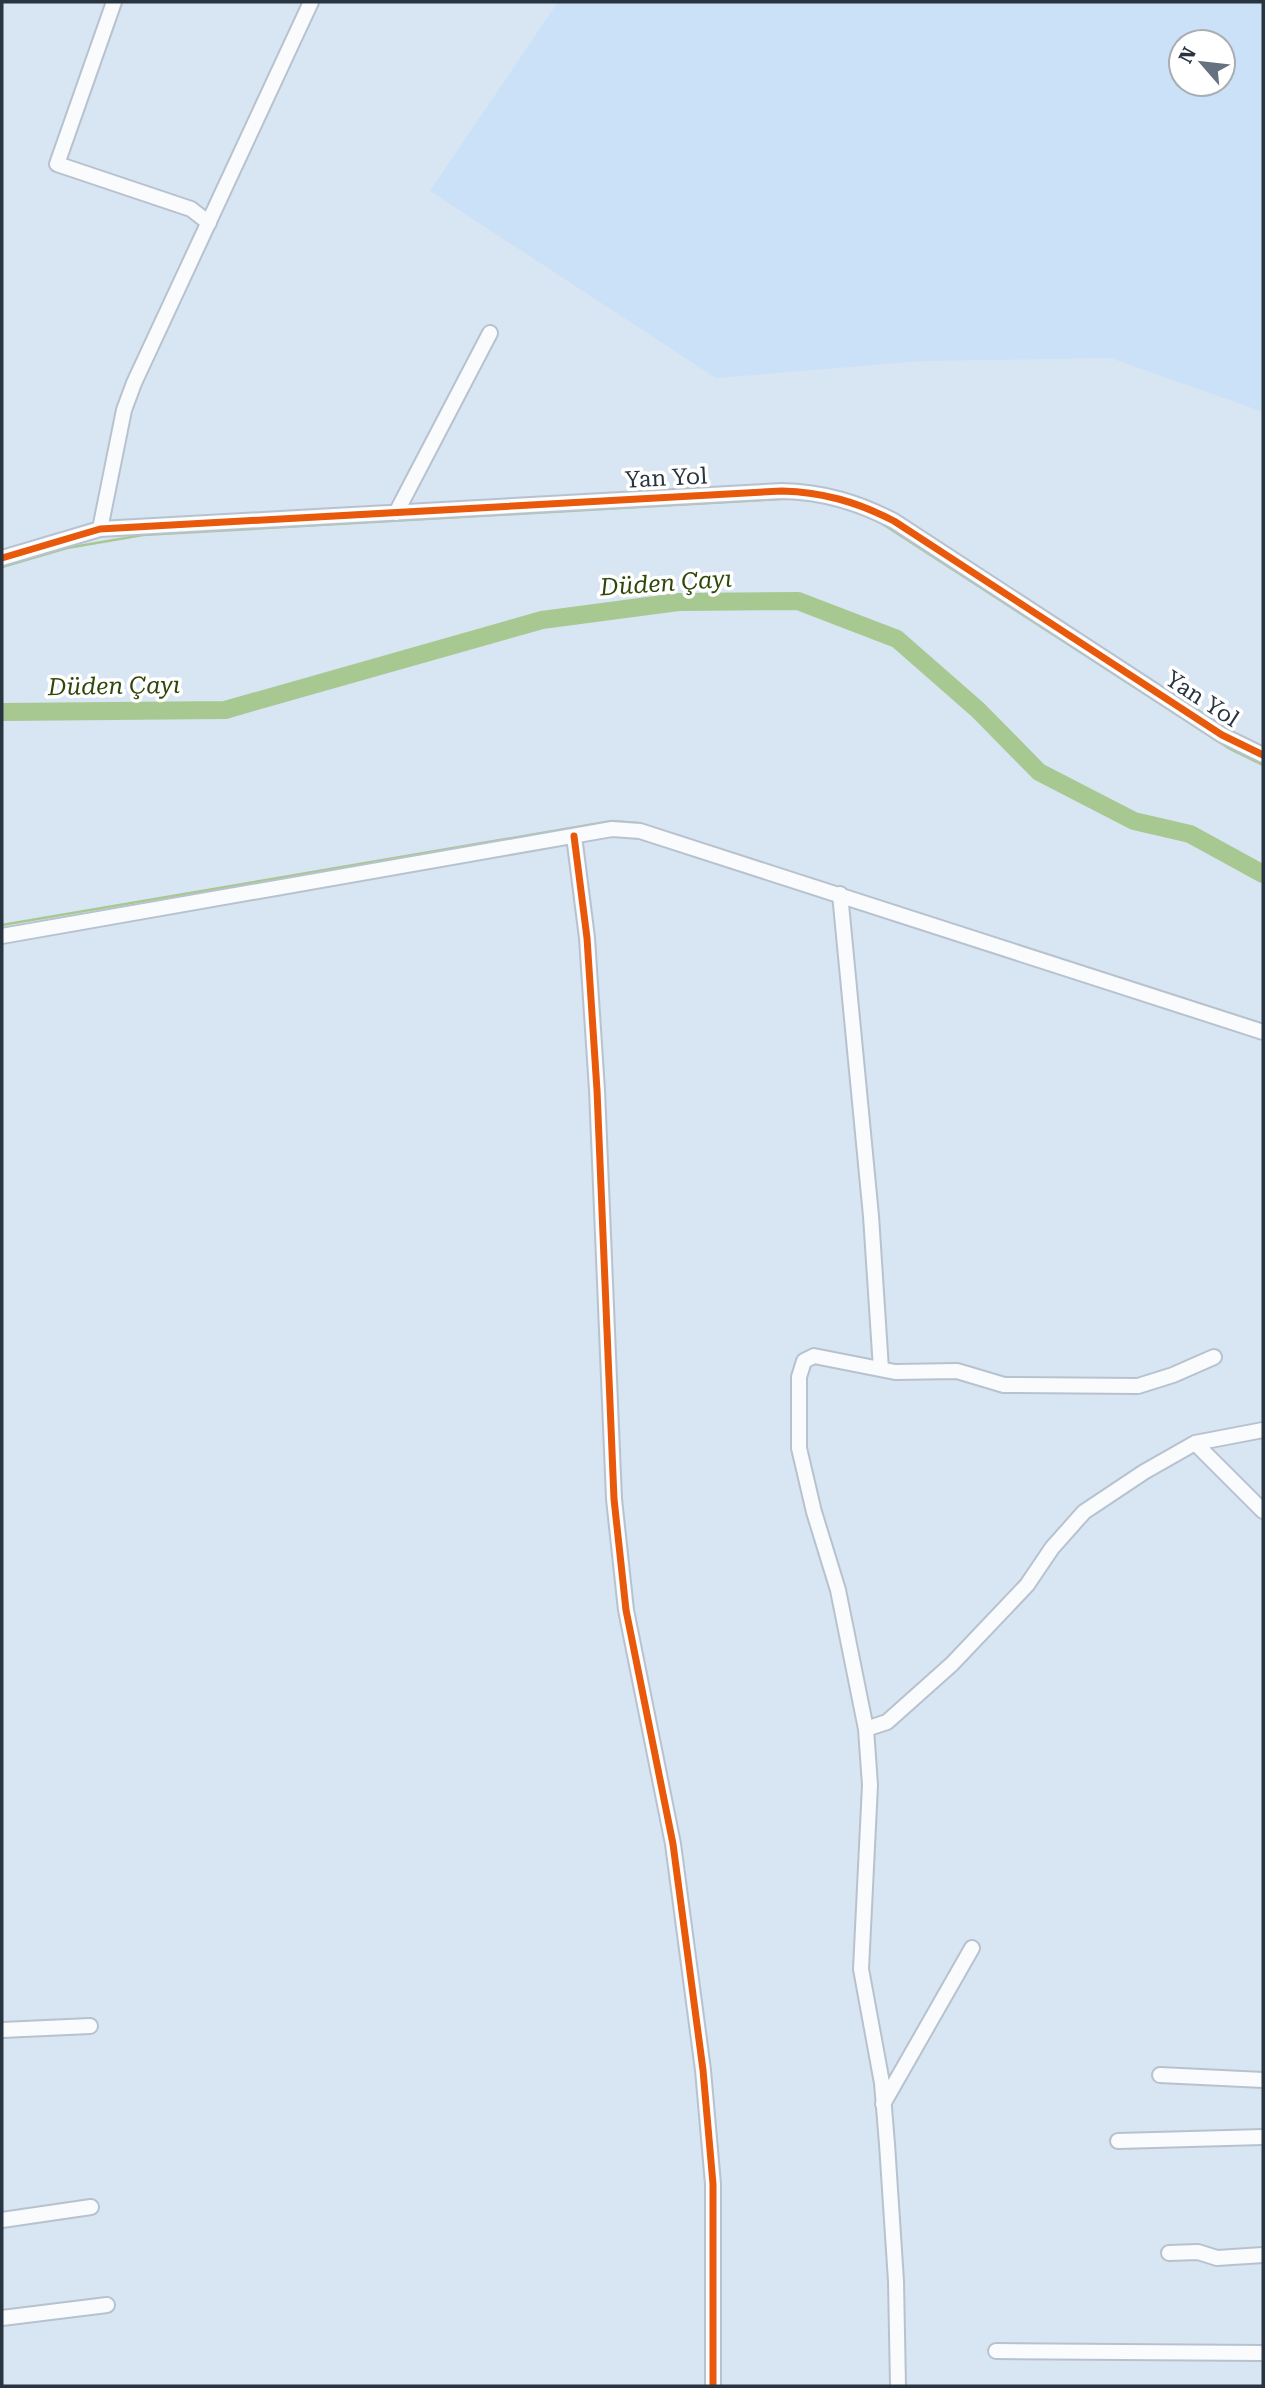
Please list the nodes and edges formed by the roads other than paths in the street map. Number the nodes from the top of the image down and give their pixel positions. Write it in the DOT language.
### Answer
graph roads {
  1 [pos="114,2"];
  2 [pos="311,2"];
  3 [pos="209,223"];
  4 [pos="490,333"];
  5 [pos="396,513"];
  6 [pos="100,529"];
  7 [pos="2,558"];
  8 [pos="1263,755"];
  9 [pos="575,836"];
  10 [pos="840,894"];
  11 [pos="2,936"];
  12 [pos="1263,1032"];
  13 [pos="1214,1357"];
  14 [pos="881,1369"];
  15 [pos="1263,1430"];
  16 [pos="1195,1443"];
  17 [pos="1263,1511"];
  18 [pos="866,1729"];
  19 [pos="972,1948"];
  20 [pos="90,2026"];
  21 [pos="2,2030"];
  22 [pos="1160,2075"];
  23 [pos="1263,2080"];
  24 [pos="883,2104"];
  25 [pos="1263,2137"];
  26 [pos="1118,2141"];
  27 [pos="91,2207"];
  28 [pos="2,2220"];
  29 [pos="1169,2253"];
  30 [pos="1263,2255"];
  31 [pos="107,2305"];
  32 [pos="2,2318"];
  33 [pos="996,2351"];
  34 [pos="1263,2353"];
  35 [pos="713,2386"];
  36 [pos="898,2386"];
  1 -- 3 [label="street"];
  2 -- 3 [label="street"];
  3 -- 6 [label="street"];
  4 -- 5 [label="street"];
  5 -- 6 [label="street, Yan Yol"];
  5 -- 8 [label="street, Yan Yol"];
  6 -- 7 [label="street, Yan Yol"];
  9 -- 10 [label="street"];
  9 -- 11 [label="street"];
  9 -- 35 [label="street"];
  10 -- 12 [label="street"];
  10 -- 14 [label="street"];
  13 -- 14 [label="street"];
  14 -- 18 [label="street"];
  15 -- 16 [label="street"];
  16 -- 17 [label="street"];
  16 -- 18 [label="street"];
  18 -- 24 [label="street"];
  19 -- 24 [label="street"];
  20 -- 21 [label="street"];
  22 -- 23 [label="street"];
  24 -- 36 [label="street"];
  25 -- 26 [label="street"];
  27 -- 28 [label="street"];
  29 -- 30 [label="street"];
  31 -- 32 [label="street"];
  33 -- 34 [label="street"];
}
